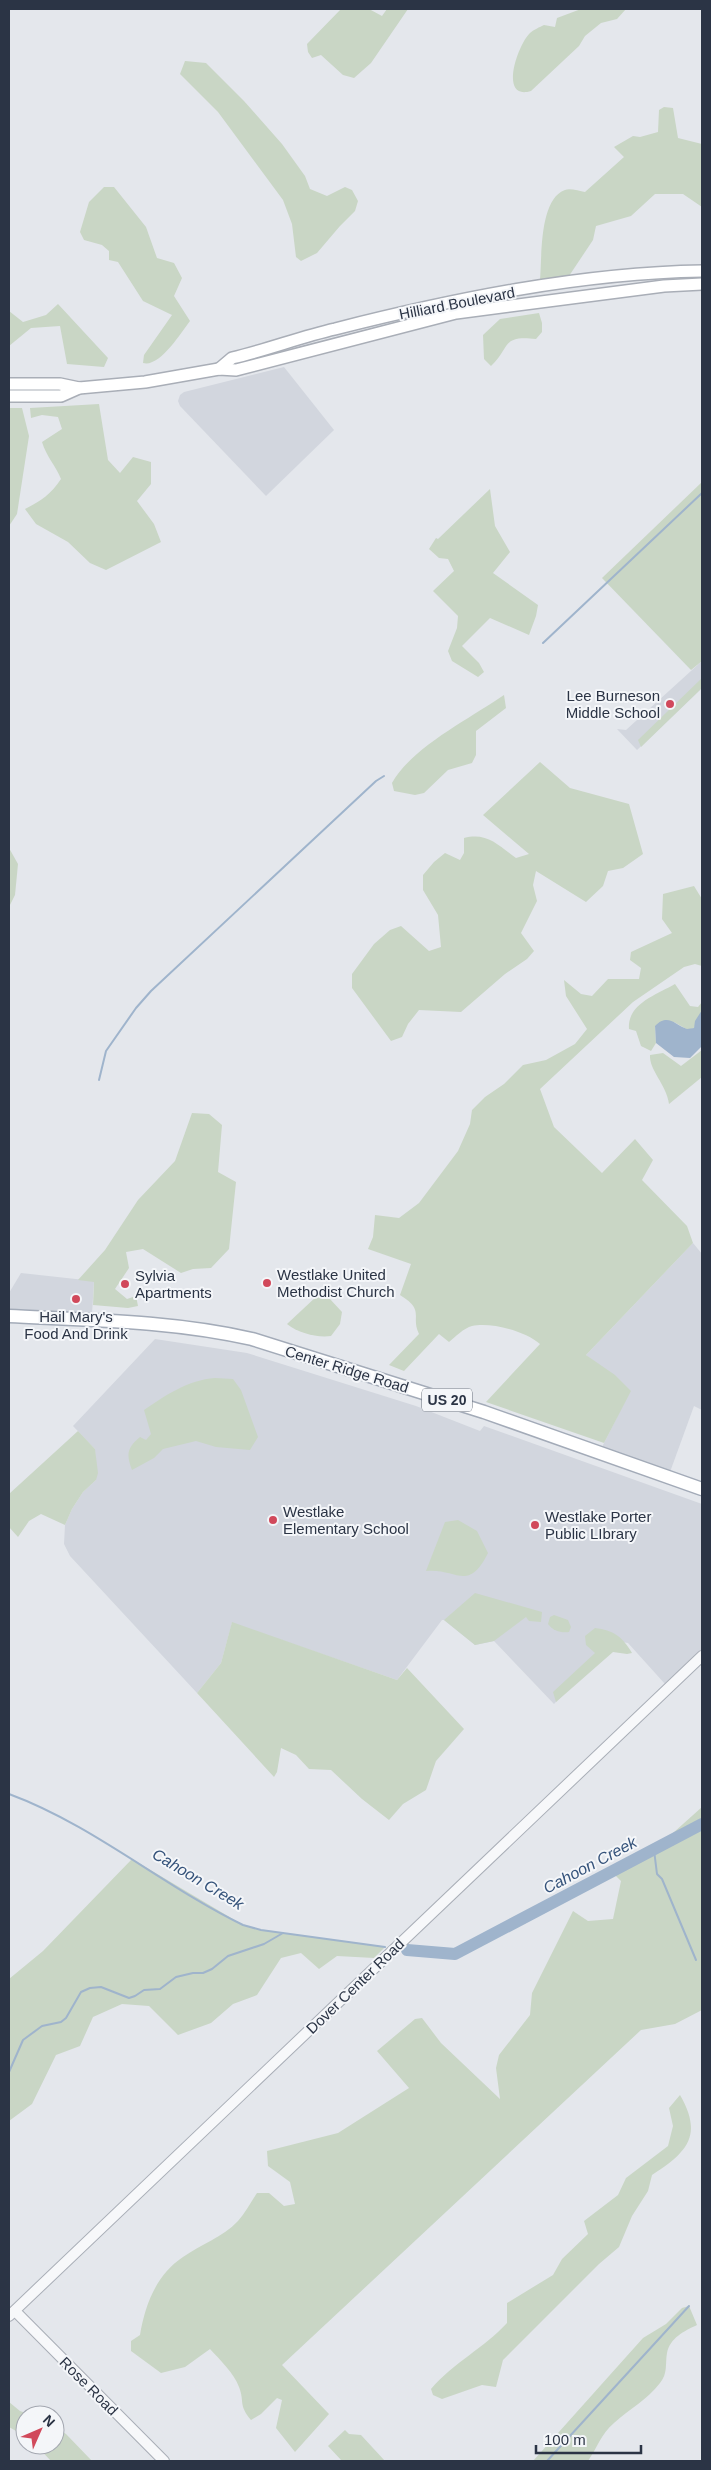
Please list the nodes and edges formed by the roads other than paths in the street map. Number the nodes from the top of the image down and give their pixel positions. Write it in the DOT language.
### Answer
graph roads {
  1 [pos="702,272"];
  2 [pos="702,284"];
  3 [pos="219,368"];
  4 [pos="9,384"];
  5 [pos="79,388"];
  6 [pos="9,396"];
  7 [pos="9,1316"];
  8 [pos="702,1489"];
  9 [pos="702,1656"];
  10 [pos="12,2314"];
  11 [pos="164,2461"];
  1 -- 3 [label="main road, Hilliard Boulevard"];
  2 -- 3 [label="main road, Hilliard Boulevard"];
  3 -- 5 [label="main road, Hilliard Boulevard"];
  4 -- 5 [label="main road, Hilliard Boulevard"];
  5 -- 6 [label="main road, Hilliard Boulevard"];
  7 -- 8 [label="main road, Center Ridge Road / US 20"];
  9 -- 10 [label="street, Dover Center Road"];
  10 -- 11 [label="street, Rose Road"];
}
